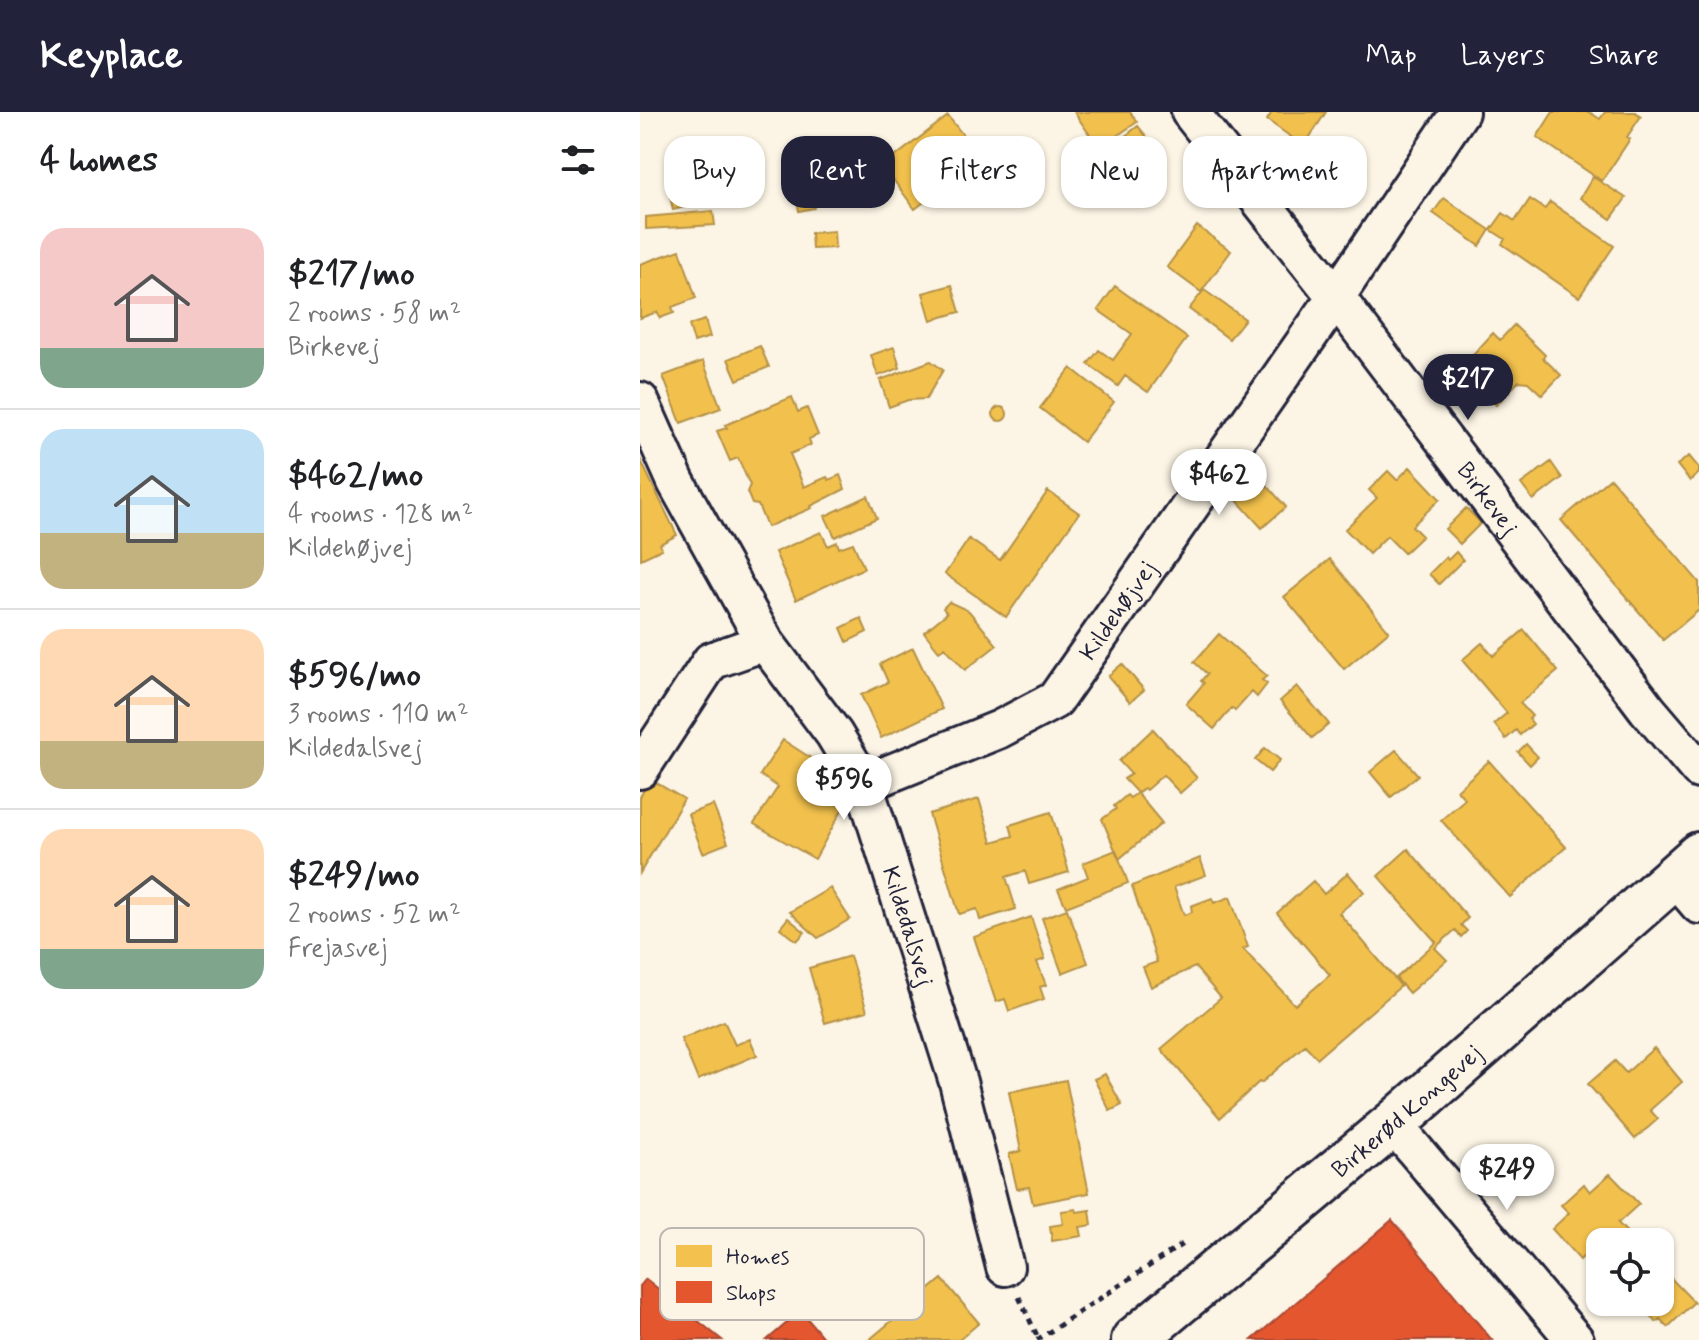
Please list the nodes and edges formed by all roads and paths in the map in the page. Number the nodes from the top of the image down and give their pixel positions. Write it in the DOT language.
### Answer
graph roads {
  1 [pos="1190,112"];
  2 [pos="1460,112"];
  3 [pos="1336,297"];
  4 [pos="640,401"];
  5 [pos="765,642"];
  6 [pos="640,770"];
  7 [pos="1699,770"];
  8 [pos="864,784"];
  9 [pos="1691,879"];
  10 [pos="1393,1124"];
  11 [pos="1005,1267"];
  12 [pos="1038,1340"];
  13 [pos="1134,1340"];
  14 [pos="1575,1340"];
  1 -- 3 [label="street, Birkevej"];
  2 -- 3 [label="street, Kildehøjvej"];
  3 -- 7 [label="street, Birkevej"];
  3 -- 8 [label="street, Kildehøjvej"];
  4 -- 5 [label="street, Kildedalsvej"];
  5 -- 6 [label="street"];
  5 -- 8 [label="street, Kildedalsvej"];
  8 -- 11 [label="street, Kildedalsvej"];
  9 -- 10 [label="main road, Birkerød Kongevej"];
  10 -- 13 [label="main road, Birkerød Kongevej"];
  10 -- 14 [label="street"];
  11 -- 12 [label="path"];
}
